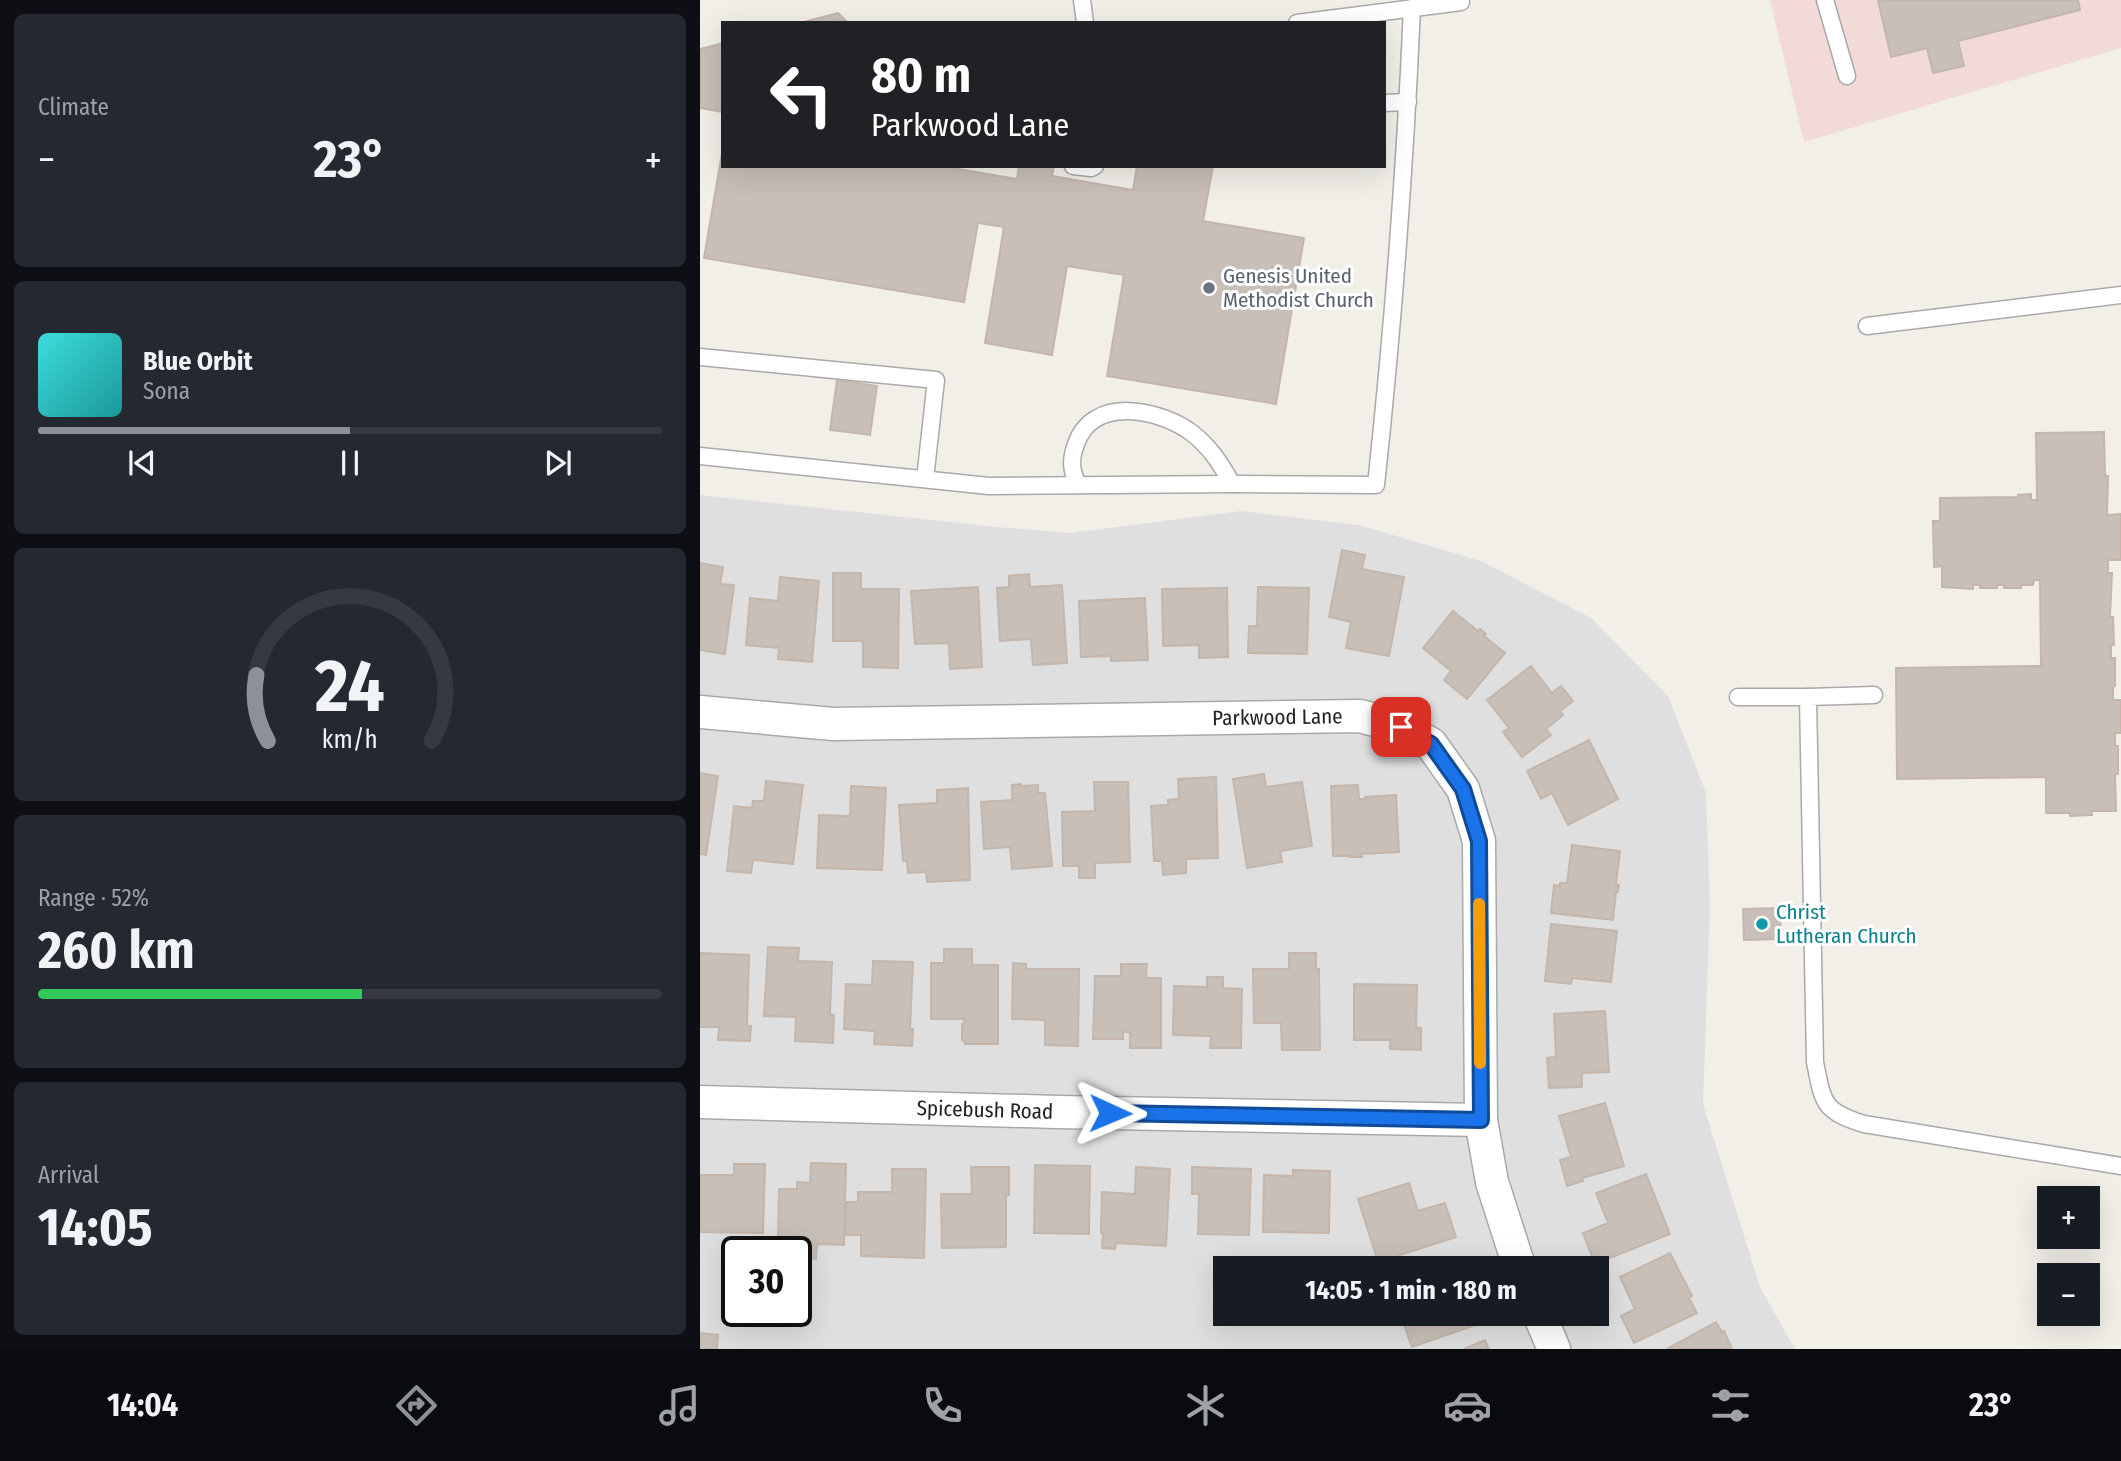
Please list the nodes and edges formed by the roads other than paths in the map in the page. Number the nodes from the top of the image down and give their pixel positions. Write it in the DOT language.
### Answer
graph roads {
  1 [pos="1082,0"];
  2 [pos="1825,0"];
  3 [pos="1463,1"];
  4 [pos="1412,8"];
  5 [pos="1086,21"];
  6 [pos="1312,21"];
  7 [pos="1846,76"];
  8 [pos="1408,102"];
  9 [pos="1386,103"];
  10 [pos="2121,295"];
  11 [pos="1867,326"];
  12 [pos="700,357"];
  13 [pos="700,456"];
  14 [pos="925,479"];
  15 [pos="1232,484"];
  16 [pos="1078,485"];
  17 [pos="1874,695"];
  18 [pos="1738,697"];
  19 [pos="1808,697"];
  20 [pos="700,712"];
  21 [pos="700,1102"];
  22 [pos="1481,1120"];
  23 [pos="2121,1166"];
  24 [pos="1516,1256"];
  25 [pos="1544,1326"];
  26 [pos="1554,1349"];
  1 -- 5 [label="lane"];
  2 -- 7 [label="lane"];
  3 -- 4 [label="lane"];
  4 -- 6 [label="lane"];
  4 -- 8 [label="lane"];
  8 -- 9 [label="lane"];
  8 -- 15 [label="lane"];
  10 -- 11 [label="lane"];
  12 -- 14 [label="lane"];
  13 -- 14 [label="lane"];
  14 -- 16 [label="lane"];
  15 -- 16 [label="lane"];
  15 -- 16 [label="lane"];
  17 -- 19 [label="lane"];
  18 -- 19 [label="lane"];
  19 -- 23 [label="lane"];
  20 -- 22 [label="street, Parkwood Lane"];
  21 -- 22 [label="street, Spicebush Road"];
  22 -- 24 [label="street, Parkwood Lane"];
  25 -- 26 [label="street"];
}
